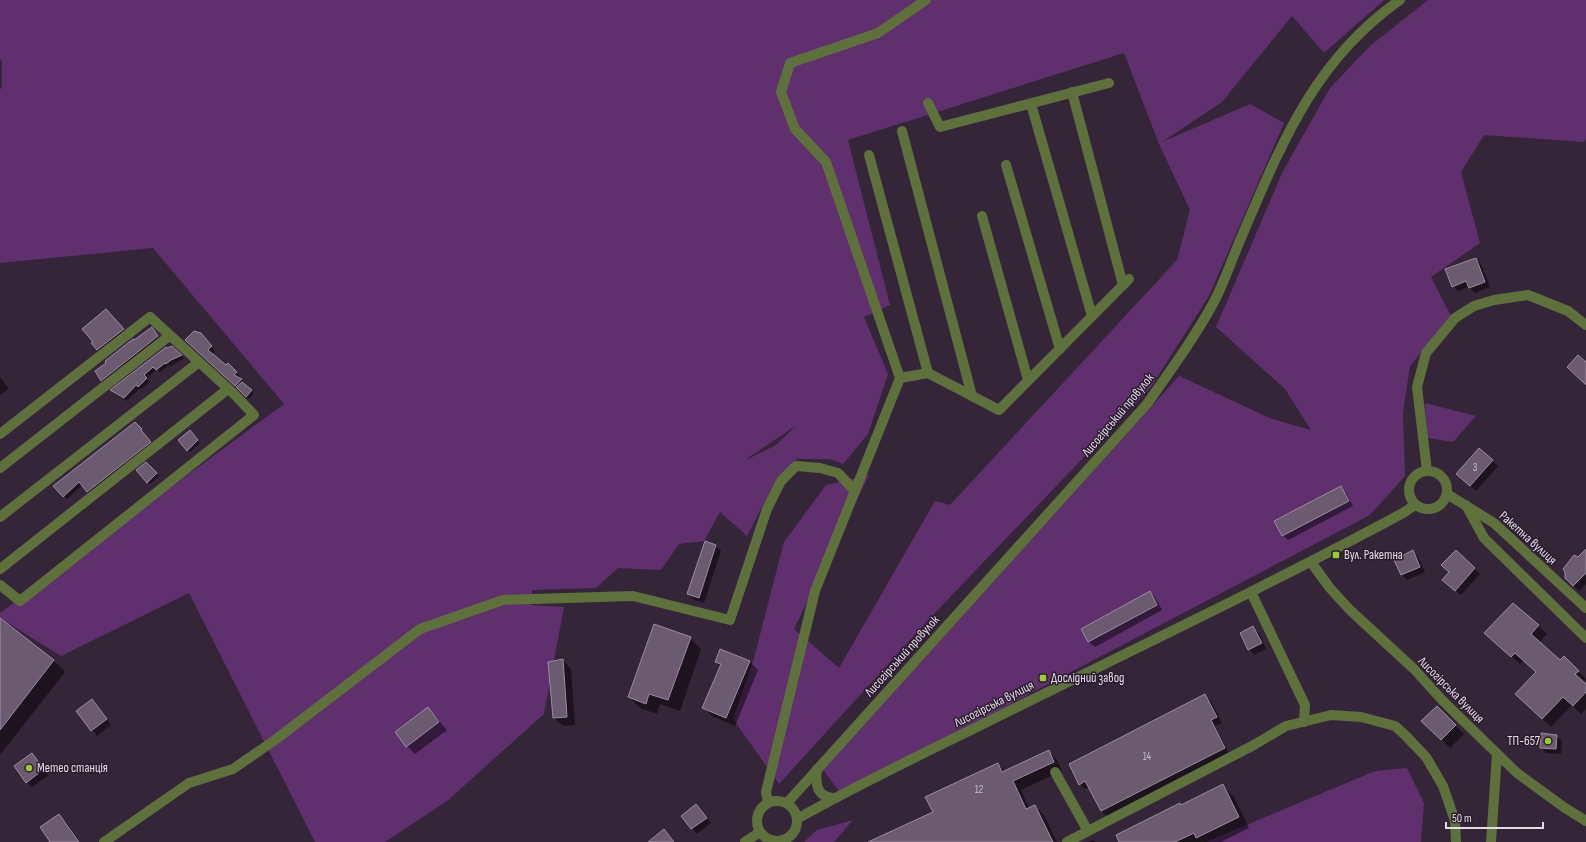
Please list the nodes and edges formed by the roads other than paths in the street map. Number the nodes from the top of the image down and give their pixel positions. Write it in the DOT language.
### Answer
graph roads {
  1 [pos="926,0"];
  2 [pos="1400,0"];
  3 [pos="1109,83"];
  4 [pos="1072,92"];
  5 [pos="928,103"];
  6 [pos="1031,104"];
  7 [pos="902,131"];
  8 [pos="869,154"];
  9 [pos="1006,165"];
  10 [pos="982,216"];
  11 [pos="1092,316"];
  12 [pos="1586,325"];
  13 [pos="169,336"];
  14 [pos="1060,349"];
  15 [pos="199,362"];
  16 [pos="928,373"];
  17 [pos="900,378"];
  18 [pos="1028,380"];
  19 [pos="228,389"];
  20 [pos="972,396"];
  21 [pos="0,434"];
  22 [pos="0,468"];
  23 [pos="1427,471"];
  24 [pos="854,491"];
  25 [pos="1447,494"];
  26 [pos="1415,505"];
  27 [pos="1466,505"];
  28 [pos="0,517"];
  29 [pos="1311,562"];
  30 [pos="0,568"];
  31 [pos="0,585"];
  32 [pos="1251,592"];
  33 [pos="1586,608"];
  34 [pos="1586,638"];
  35 [pos="1304,722"];
  36 [pos="1498,754"];
  37 [pos="817,769"];
  38 [pos="1055,772"];
  39 [pos="836,798"];
  40 [pos="768,802"];
  41 [pos="787,803"];
  42 [pos="797,819"];
  43 [pos="1586,821"];
  44 [pos="1088,831"];
  45 [pos="760,832"];
  46 [pos="104,842"];
  47 [pos="745,842"];
  48 [pos="1067,842"];
  49 [pos="1456,842"];
  50 [pos="1491,842"];
  1 -- 17 [label="street"];
  2 -- 37 [label="street, Лисогірський провулок"];
  3 -- 4 [label="street"];
  4 -- 6 [label="street"];
  4 -- 11 [label="street"];
  5 -- 6 [label="street"];
  6 -- 11 [label="street"];
  7 -- 20 [label="street"];
  8 -- 16 [label="street"];
  9 -- 14 [label="street"];
  10 -- 18 [label="street"];
  11 -- 14 [label="street"];
  12 -- 23 [label="street"];
  13 -- 15 [label="street"];
  13 -- 21 [label="street"];
  13 -- 22 [label="street"];
  14 -- 18 [label="street"];
  15 -- 19 [label="street"];
  15 -- 28 [label="street"];
  16 -- 17 [label="street"];
  16 -- 20 [label="street"];
  17 -- 24 [label="street"];
  18 -- 20 [label="street"];
  19 -- 30 [label="street"];
  19 -- 31 [label="street"];
  23 -- 25 [label="street"];
  23 -- 26 [label="street"];
  24 -- 40 [label="street"];
  24 -- 46 [label="street"];
  25 -- 26 [label="street"];
  25 -- 27 [label="street, Ракетна вулиця"];
  26 -- 29 [label="street, Лисогірська вулиця"];
  27 -- 33 [label="street, Ракетна вулиця"];
  27 -- 34 [label="street"];
  29 -- 32 [label="street, Лисогірська вулиця"];
  29 -- 36 [label="street, Лисогірська вулиця"];
  32 -- 35 [label="street"];
  32 -- 39 [label="street, Лисогірська вулиця"];
  35 -- 44 [label="street"];
  35 -- 49 [label="street"];
  36 -- 43 [label="street, Лисогірська вулиця"];
  36 -- 50 [label="street"];
  37 -- 39 [label="street"];
  37 -- 41 [label="street, Лисогірський провулок"];
  38 -- 44 [label="street"];
  39 -- 42 [label="street, Лисогірська вулиця"];
  40 -- 41 [label="street"];
  40 -- 45 [label="street"];
  41 -- 42 [label="street"];
  42 -- 45 [label="street"];
  44 -- 48 [label="street"];
  45 -- 47 [label="street"];
}
